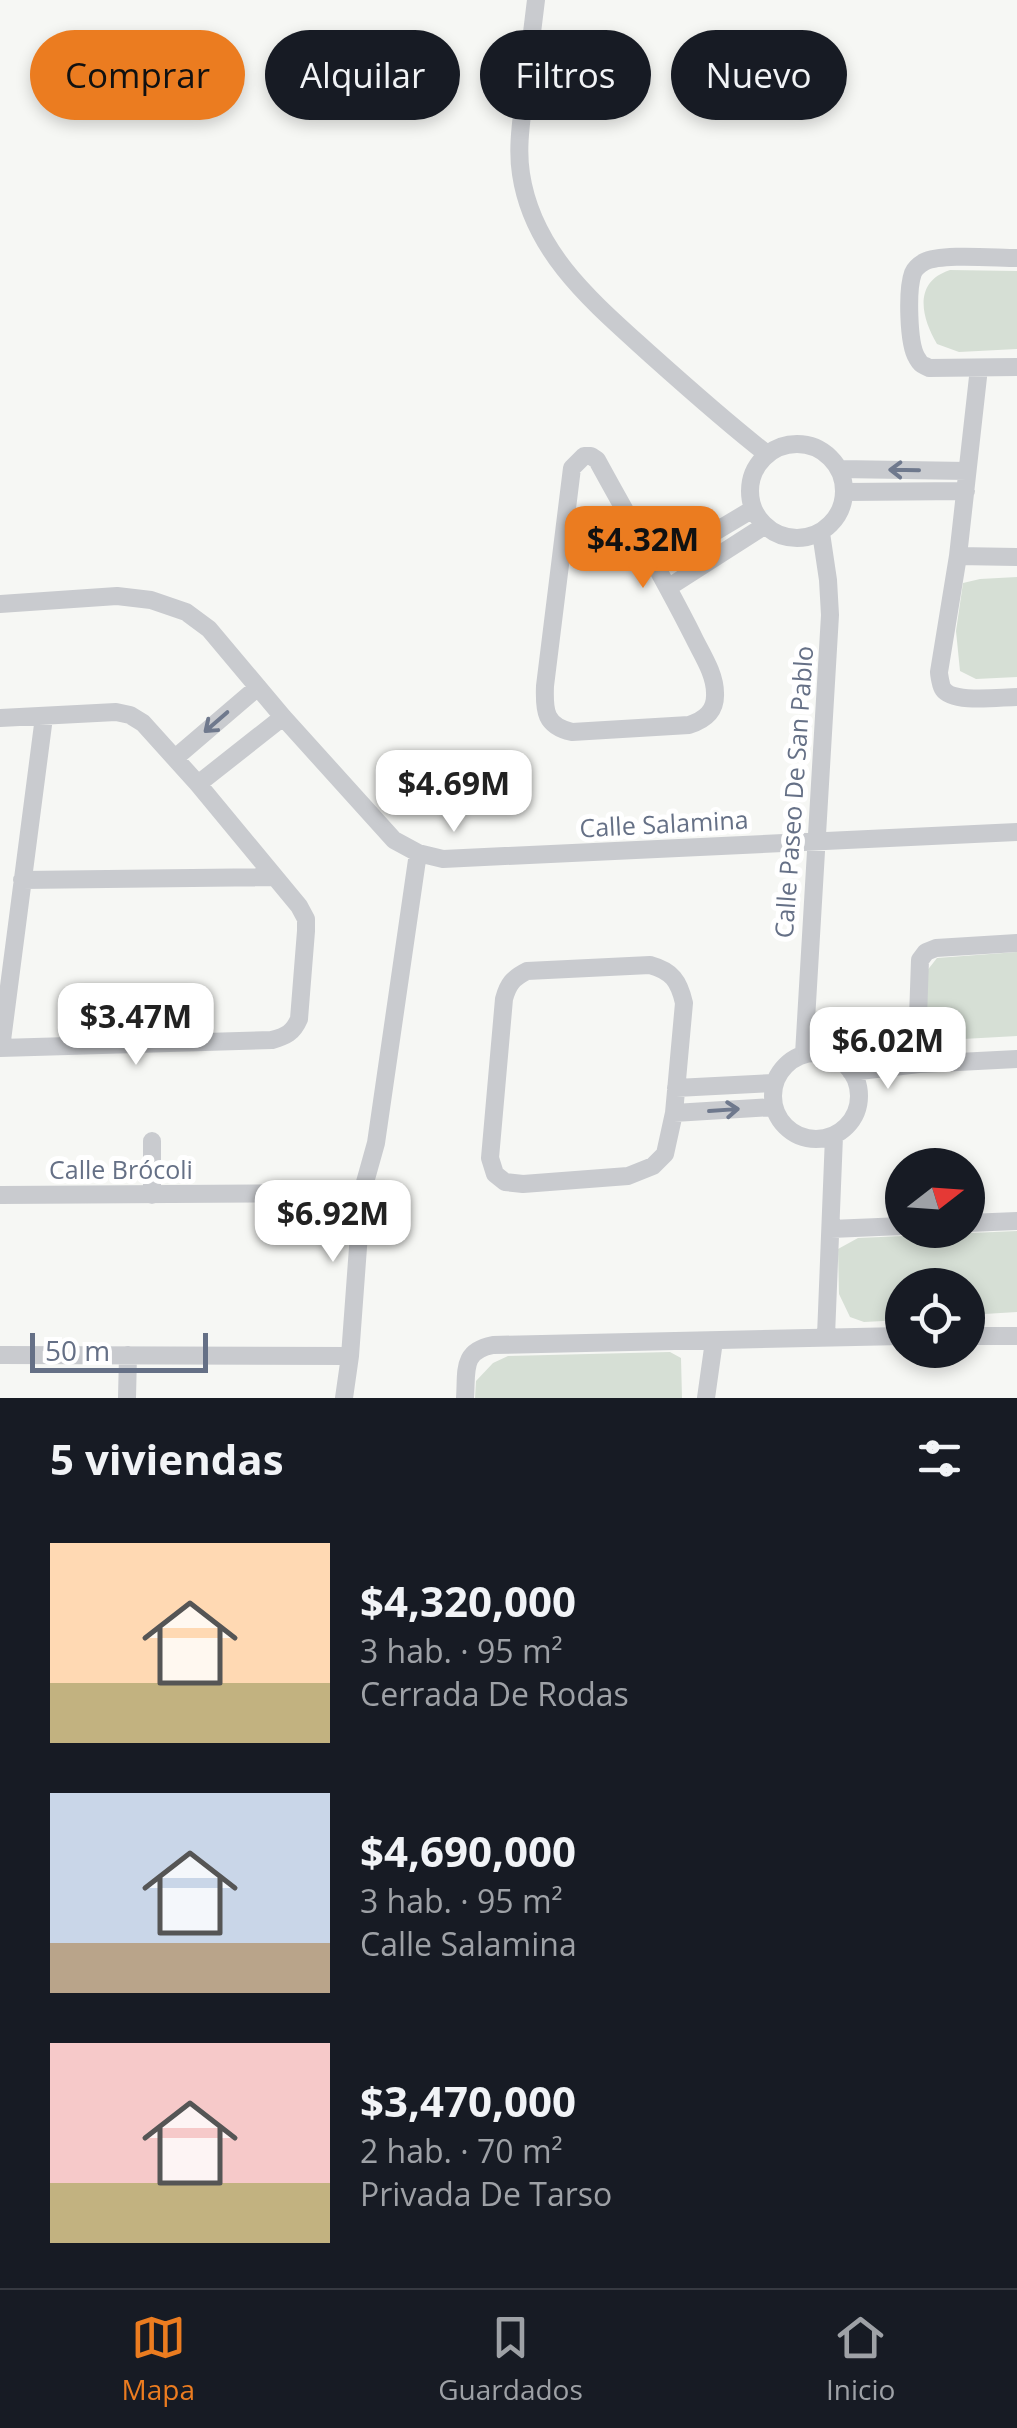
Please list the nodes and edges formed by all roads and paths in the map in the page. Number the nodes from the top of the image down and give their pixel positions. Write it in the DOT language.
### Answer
graph roads {
  1 [pos="536,0"];
  2 [pos="1017,258"];
  3 [pos="1017,366"];
  4 [pos="979,368"];
  5 [pos="767,454"];
  6 [pos="840,469"];
  7 [pos="967,481"];
  8 [pos="845,492"];
  9 [pos="753,510"];
  10 [pos="764,526"];
  11 [pos="821,533"];
  12 [pos="958,556"];
  13 [pos="1017,557"];
  14 [pos="656,566"];
  15 [pos="668,587"];
  16 [pos="0,604"];
  17 [pos="258,686"];
  18 [pos="1017,697"];
  19 [pos="44,716"];
  20 [pos="283,717"];
  21 [pos="0,718"];
  22 [pos="175,758"];
  23 [pos="198,784"];
  24 [pos="1017,832"];
  25 [pos="815,841"];
  26 [pos="418,853"];
  27 [pos="273,877"];
  28 [pos="22,880"];
  29 [pos="1017,943"];
  30 [pos="0,1048"];
  31 [pos="804,1054"];
  32 [pos="826,1054"];
  33 [pos="918,1055"];
  34 [pos="1017,1059"];
  35 [pos="851,1072"];
  36 [pos="774,1084"];
  37 [pos="676,1088"];
  38 [pos="774,1106"];
  39 [pos="674,1113"];
  40 [pos="834,1136"];
  41 [pos="152,1142"];
  42 [pos="362,1192"];
  43 [pos="152,1194"];
  44 [pos="0,1195"];
  45 [pos="1017,1222"];
  46 [pos="985,1223"];
  47 [pos="885,1227"];
  48 [pos="831,1229"];
  49 [pos="826,1336"];
  50 [pos="885,1336"];
  51 [pos="985,1336"];
  52 [pos="1017,1336"];
  53 [pos="714,1340"];
  54 [pos="128,1355"];
  55 [pos="0,1356"];
  56 [pos="350,1356"];
  57 [pos="127,1398"];
  58 [pos="344,1398"];
  59 [pos="465,1398"];
  60 [pos="706,1398"];
  1 -- 5 [label="street"];
  2 -- 4 [label="street"];
  3 -- 4 [label="street"];
  4 -- 7 [label="street"];
  5 -- 6 [label="street"];
  5 -- 9 [label="street"];
  7 -- 6 [label="street, one-way"];
  6 -- 8 [label="street"];
  7 -- 8 [label="street"];
  7 -- 12 [label="street"];
  8 -- 11 [label="street"];
  9 -- 10 [label="street"];
  9 -- 14 [label="street"];
  10 -- 11 [label="street"];
  10 -- 15 [label="street"];
  11 -- 25 [label="street, Calle Paseo De San Pablo"];
  12 -- 13 [label="street"];
  12 -- 18 [label="street"];
  14 -- 15 [label="street"];
  14 -- 15 [label="street"];
  16 -- 17 [label="street"];
  17 -- 20 [label="street"];
  17 -- 22 [label="street, one-way"];
  19 -- 21 [label="street"];
  19 -- 22 [label="street"];
  19 -- 28 [label="street"];
  20 -- 23 [label="street"];
  20 -- 26 [label="street"];
  22 -- 23 [label="street"];
  23 -- 27 [label="street"];
  24 -- 25 [label="street, Calle Salamina"];
  25 -- 26 [label="street, Calle Salamina"];
  25 -- 31 [label="street, Calle Paseo De San Pablo"];
  26 -- 42 [label="street"];
  27 -- 28 [label="street"];
  27 -- 30 [label="street"];
  28 -- 30 [label="street"];
  29 -- 33 [label="street"];
  31 -- 32 [label="street"];
  31 -- 36 [label="street"];
  32 -- 33 [label="street"];
  32 -- 35 [label="street"];
  33 -- 34 [label="street"];
  33 -- 35 [label="street"];
  35 -- 40 [label="street"];
  36 -- 37 [label="street"];
  36 -- 38 [label="street"];
  37 -- 39 [label="street"];
  37 -- 39 [label="street"];
  39 -- 38 [label="street, one-way"];
  38 -- 40 [label="street"];
  40 -- 48 [label="street"];
  41 -- 43 [label="street"];
  42 -- 43 [label="street, Calle Brócoli"];
  42 -- 56 [label="street"];
  43 -- 44 [label="street, Calle Brócoli"];
  45 -- 46 [label="street"];
  47 -- 48 [label="street"];
  48 -- 49 [label="street"];
  49 -- 50 [label="street"];
  49 -- 53 [label="street"];
  51 -- 52 [label="street"];
  53 -- 59 [label="street"];
  53 -- 60 [label="street"];
  54 -- 55 [label="street"];
  54 -- 56 [label="street"];
  54 -- 57 [label="street"];
  56 -- 58 [label="street"];
}
